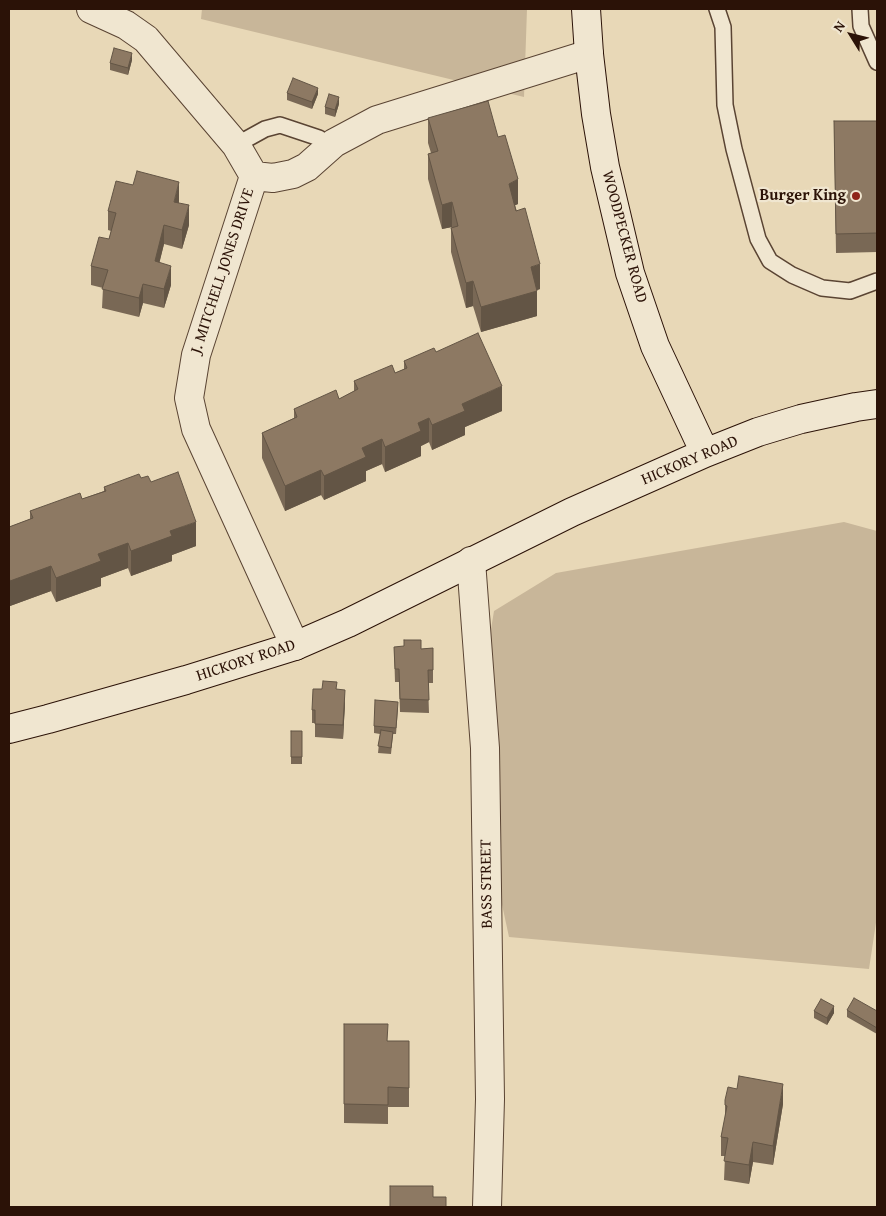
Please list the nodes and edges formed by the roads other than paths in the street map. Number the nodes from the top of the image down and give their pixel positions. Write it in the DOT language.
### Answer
graph roads {
  1 [pos="91,9"];
  2 [pos="586,9"];
  3 [pos="717,9"];
  4 [pos="860,9"];
  5 [pos="589,54"];
  6 [pos="877,62"];
  7 [pos="236,145"];
  8 [pos="330,147"];
  9 [pos="254,176"];
  10 [pos="877,281"];
  11 [pos="877,404"];
  12 [pos="705,453"];
  13 [pos="471,561"];
  14 [pos="295,646"];
  15 [pos="9,729"];
  16 [pos="487,1207"];
  1 -- 7 [label="street"];
  2 -- 5 [label="street, WOODPECKER ROAD"];
  3 -- 10 [label="lane"];
  4 -- 6 [label="lane"];
  5 -- 8 [label="street, J. MITCHELL JONES DRIVE"];
  5 -- 12 [label="street, WOODPECKER ROAD"];
  7 -- 8 [label="lane"];
  7 -- 9 [label="street"];
  8 -- 9 [label="street, J. MITCHELL JONES DRIVE"];
  9 -- 14 [label="street, J. MITCHELL JONES DRIVE"];
  11 -- 12 [label="street, HICKORY ROAD"];
  12 -- 13 [label="street, HICKORY ROAD"];
  13 -- 14 [label="street, HICKORY ROAD"];
  13 -- 16 [label="street, BASS STREET"];
  14 -- 15 [label="street, HICKORY ROAD"];
}
